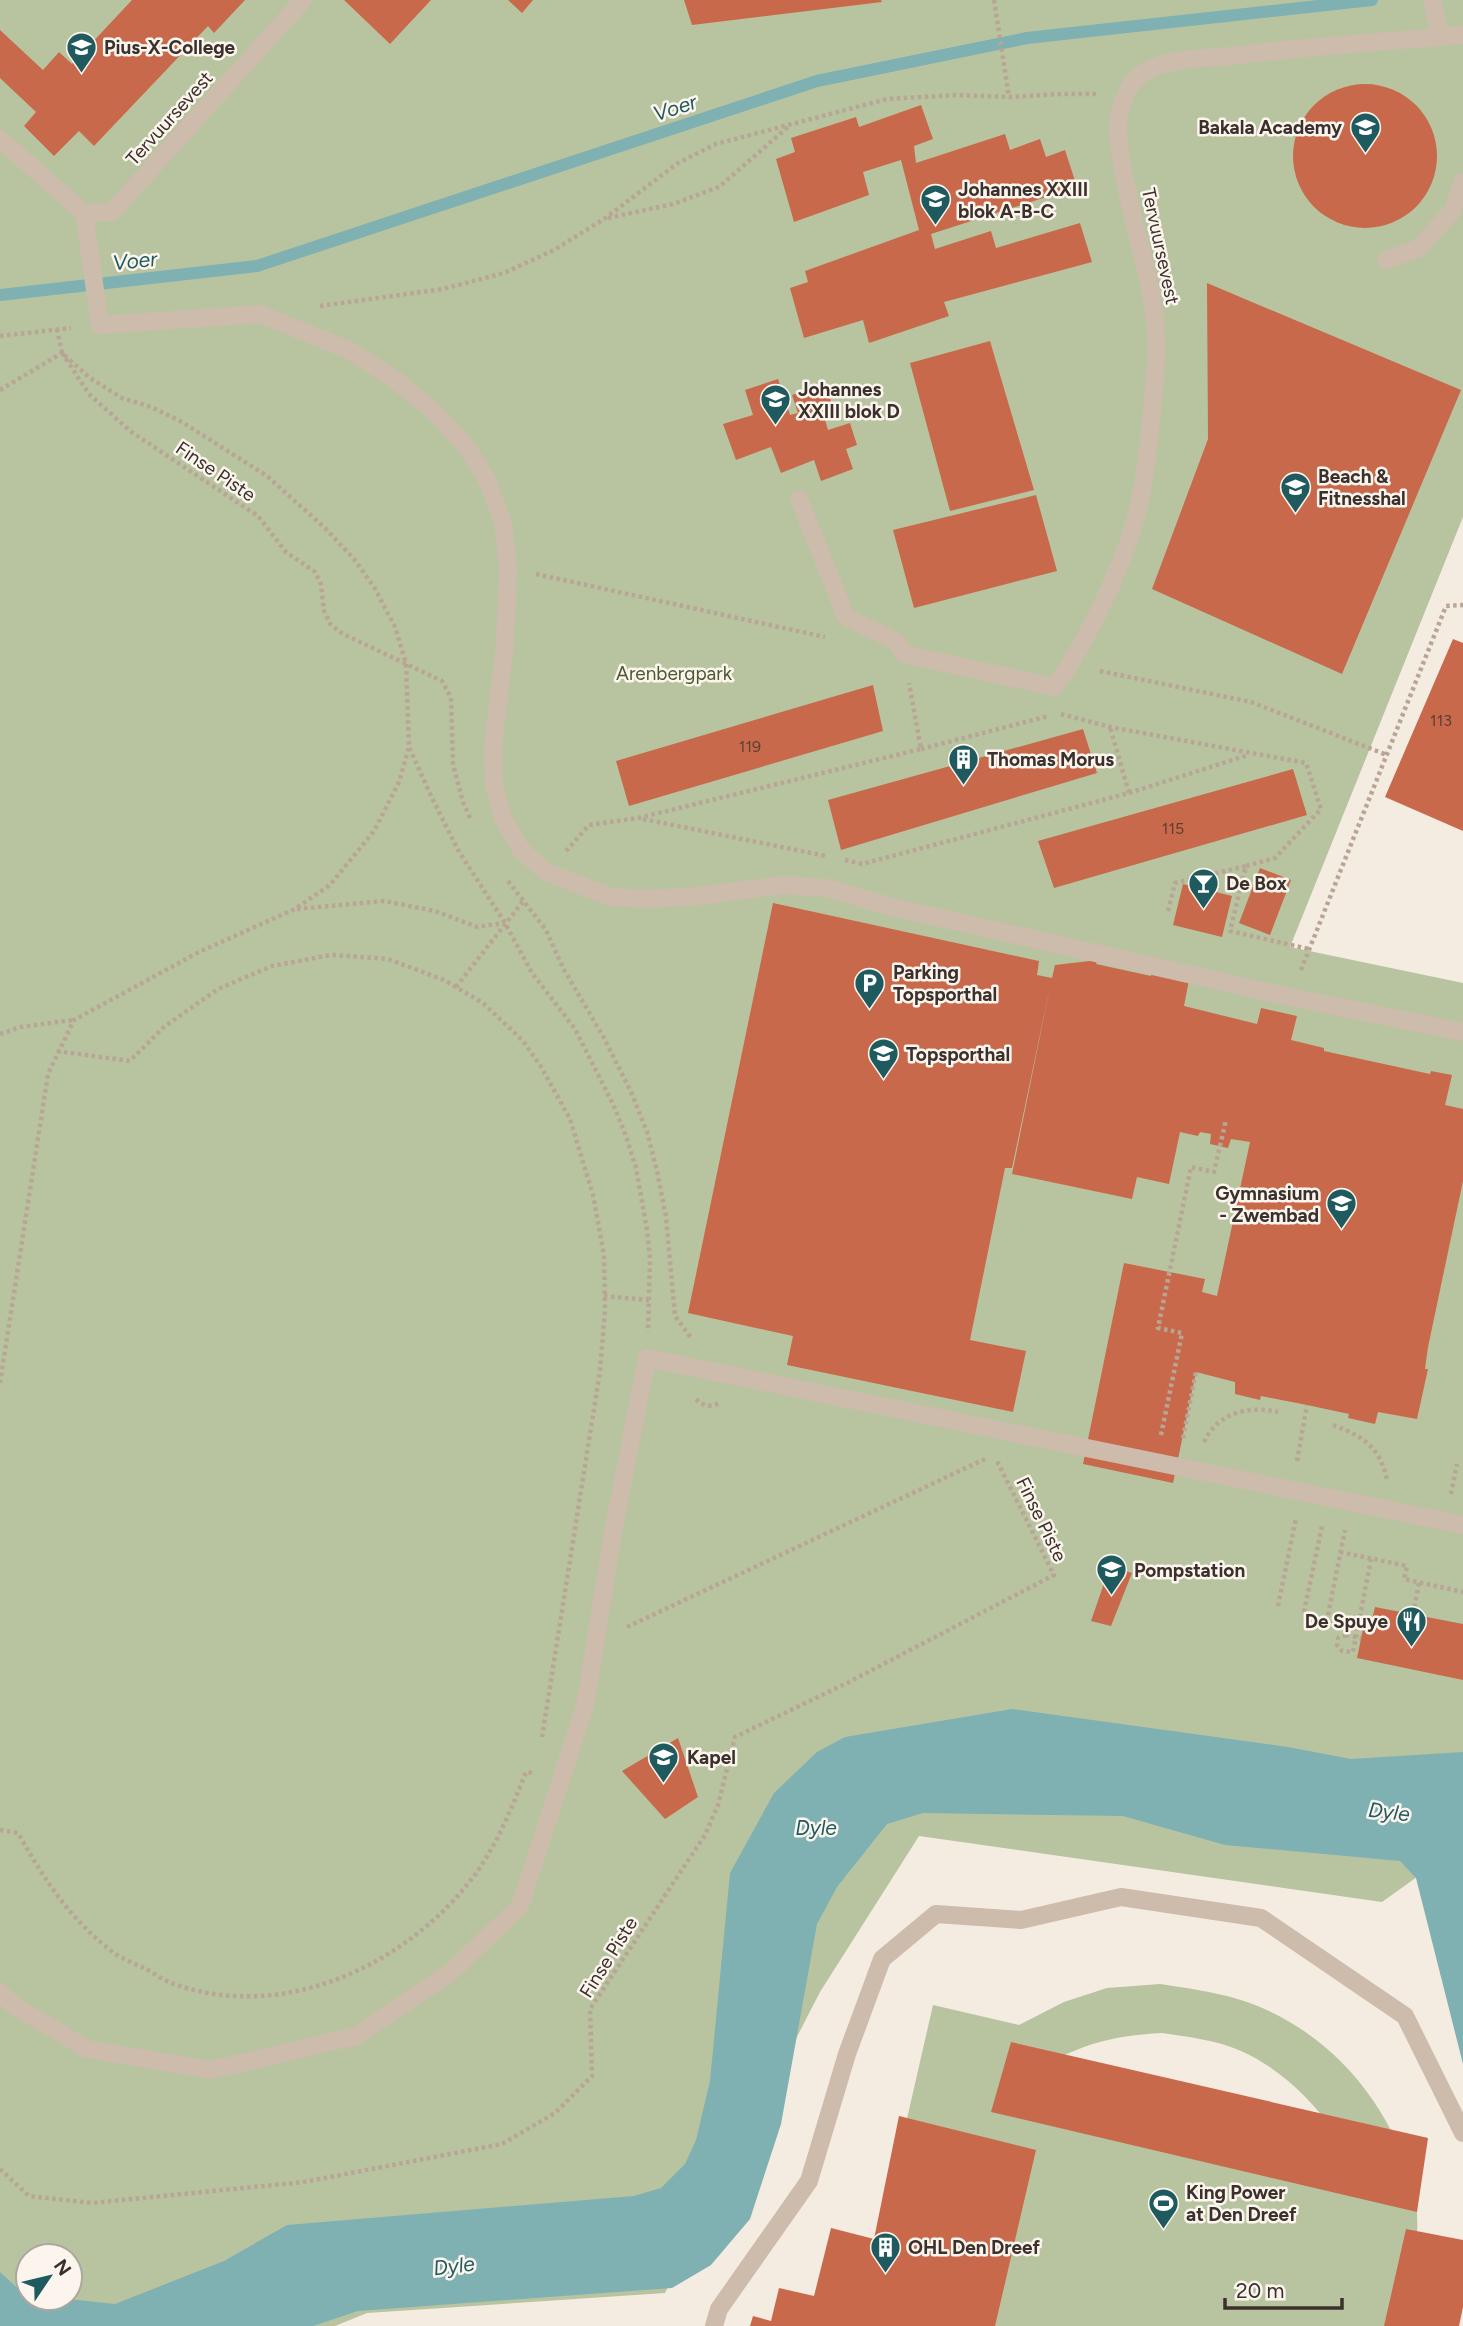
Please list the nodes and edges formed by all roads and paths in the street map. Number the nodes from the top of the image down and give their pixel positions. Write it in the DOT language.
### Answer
graph roads {
  1 [pos="303,0"];
  2 [pos="993,0"];
  3 [pos="1433,5"];
  4 [pos="1463,35"];
  5 [pos="1440,37"];
  6 [pos="1125,95"];
  7 [pos="1009,97"];
  8 [pos="790,125"];
  9 [pos="0,139"];
  10 [pos="1463,182"];
  11 [pos="84,213"];
  12 [pos="604,219"];
  13 [pos="1387,260"];
  14 [pos="312,307"];
  15 [pos="0,336"];
  16 [pos="62,353"];
  17 [pos="0,390"];
  18 [pos="799,499"];
  19 [pos="508,568"];
  20 [pos="1463,605"];
  21 [pos="836,639"];
  22 [pos="904,654"];
  23 [pos="406,663"];
  24 [pos="1071,665"];
  25 [pos="1111,727"];
  26 [pos="409,747"];
  27 [pos="921,749"];
  28 [pos="1249,754"];
  29 [pos="1387,755"];
  30 [pos="1129,793"];
  31 [pos="638,818"];
  32 [pos="1246,866"];
  33 [pos="546,873"];
  34 [pos="295,909"];
  35 [pos="1168,911"];
  36 [pos="505,923"];
  37 [pos="1309,949"];
  38 [pos="456,987"];
  39 [pos="1290,997"];
  40 [pos="74,1020"];
  41 [pos="1463,1032"];
  42 [pos="0,1034"];
  43 [pos="57,1051"];
  44 [pos="632,1094"];
  45 [pos="1226,1120"];
  46 [pos="604,1296"];
  47 [pos="649,1300"];
  48 [pos="696,1344"];
  49 [pos="647,1357"];
  50 [pos="1196,1373"];
  51 [pos="0,1383"];
  52 [pos="1307,1405"];
  53 [pos="1278,1412"];
  54 [pos="1333,1425"];
  55 [pos="1297,1461"];
  56 [pos="1156,1462"];
  57 [pos="1178,1466"];
  58 [pos="1196,1470"];
  59 [pos="1301,1492"];
  60 [pos="1328,1497"];
  61 [pos="1351,1502"];
  62 [pos="1385,1509"];
  63 [pos="1463,1525"];
  64 [pos="1340,1552"];
  65 [pos="1371,1559"];
  66 [pos="1419,1583"];
  67 [pos="1463,1592"];
  68 [pos="1278,1606"];
  69 [pos="1304,1612"];
  70 [pos="1413,1614"];
  71 [pos="1328,1615"];
  72 [pos="1361,1639"];
  73 [pos="596,1641"];
  74 [pos="561,1763"];
  75 [pos="0,1830"];
  76 [pos="0,1992"];
  77 [pos="1463,2133"];
  78 [pos="0,2169"];
  79 [pos="714,2326"];
  1 -- 11 [label="street, Tervuursevest"];
  2 -- 7 [label="path"];
  3 -- 5 [label="street"];
  4 -- 5 [label="street"];
  5 -- 6 [label="street"];
  6 -- 7 [label="path"];
  6 -- 24 [label="street, Tervuursevest"];
  7 -- 8 [label="path"];
  8 -- 12 [label="path"];
  8 -- 12 [label="path"];
  9 -- 11 [label="street"];
  10 -- 13 [label="street"];
  11 -- 19 [label="street"];
  12 -- 14 [label="path"];
  15 -- 16 [label="path"];
  16 -- 17 [label="path"];
  16 -- 23 [label="path"];
  16 -- 23 [label="path, Finse Piste"];
  18 -- 22 [label="street"];
  19 -- 21 [label="path"];
  19 -- 33 [label="street"];
  20 -- 29 [label="path"];
  22 -- 24 [label="street, Tervuursevest"];
  22 -- 27 [label="path"];
  23 -- 26 [label="path"];
  24 -- 29 [label="path"];
  25 -- 27 [label="path"];
  25 -- 28 [label="path"];
  25 -- 30 [label="path"];
  26 -- 34 [label="path"];
  26 -- 36 [label="path"];
  27 -- 31 [label="path"];
  28 -- 30 [label="path"];
  28 -- 32 [label="path"];
  29 -- 37 [label="path"];
  30 -- 31 [label="path"];
  31 -- 33 [label="path"];
  32 -- 35 [label="path"];
  32 -- 37 [label="path"];
  33 -- 36 [label="path"];
  33 -- 39 [label="street"];
  34 -- 36 [label="path"];
  34 -- 40 [label="path"];
  36 -- 38 [label="path"];
  36 -- 47 [label="path"];
  37 -- 39 [label="path"];
  38 -- 43 [label="path"];
  38 -- 46 [label="path"];
  39 -- 41 [label="street"];
  40 -- 42 [label="path"];
  40 -- 43 [label="path"];
  43 -- 51 [label="path"];
  44 -- 48 [label="path"];
  45 -- 56 [label="path"];
  46 -- 47 [label="path"];
  46 -- 74 [label="path"];
  47 -- 49 [label="path"];
  49 -- 56 [label="street"];
  49 -- 73 [label="street"];
  50 -- 57 [label="path"];
  52 -- 55 [label="path"];
  53 -- 58 [label="path"];
  54 -- 62 [label="path"];
  56 -- 57 [label="street"];
  57 -- 58 [label="street"];
  58 -- 59 [label="street"];
  59 -- 60 [label="street"];
  59 -- 68 [label="path"];
  60 -- 61 [label="street"];
  60 -- 69 [label="path"];
  61 -- 62 [label="street"];
  61 -- 64 [label="path"];
  62 -- 63 [label="street"];
  64 -- 65 [label="path"];
  64 -- 71 [label="path"];
  65 -- 66 [label="path"];
  65 -- 72 [label="path, bridge"];
  66 -- 67 [label="path"];
  66 -- 70 [label="path"];
  73 -- 74 [label="street"];
  73 -- 78 [label="path, Finse Piste"];
  74 -- 75 [label="path"];
  74 -- 76 [label="street"];
  77 -- 79 [label="street"];
}
